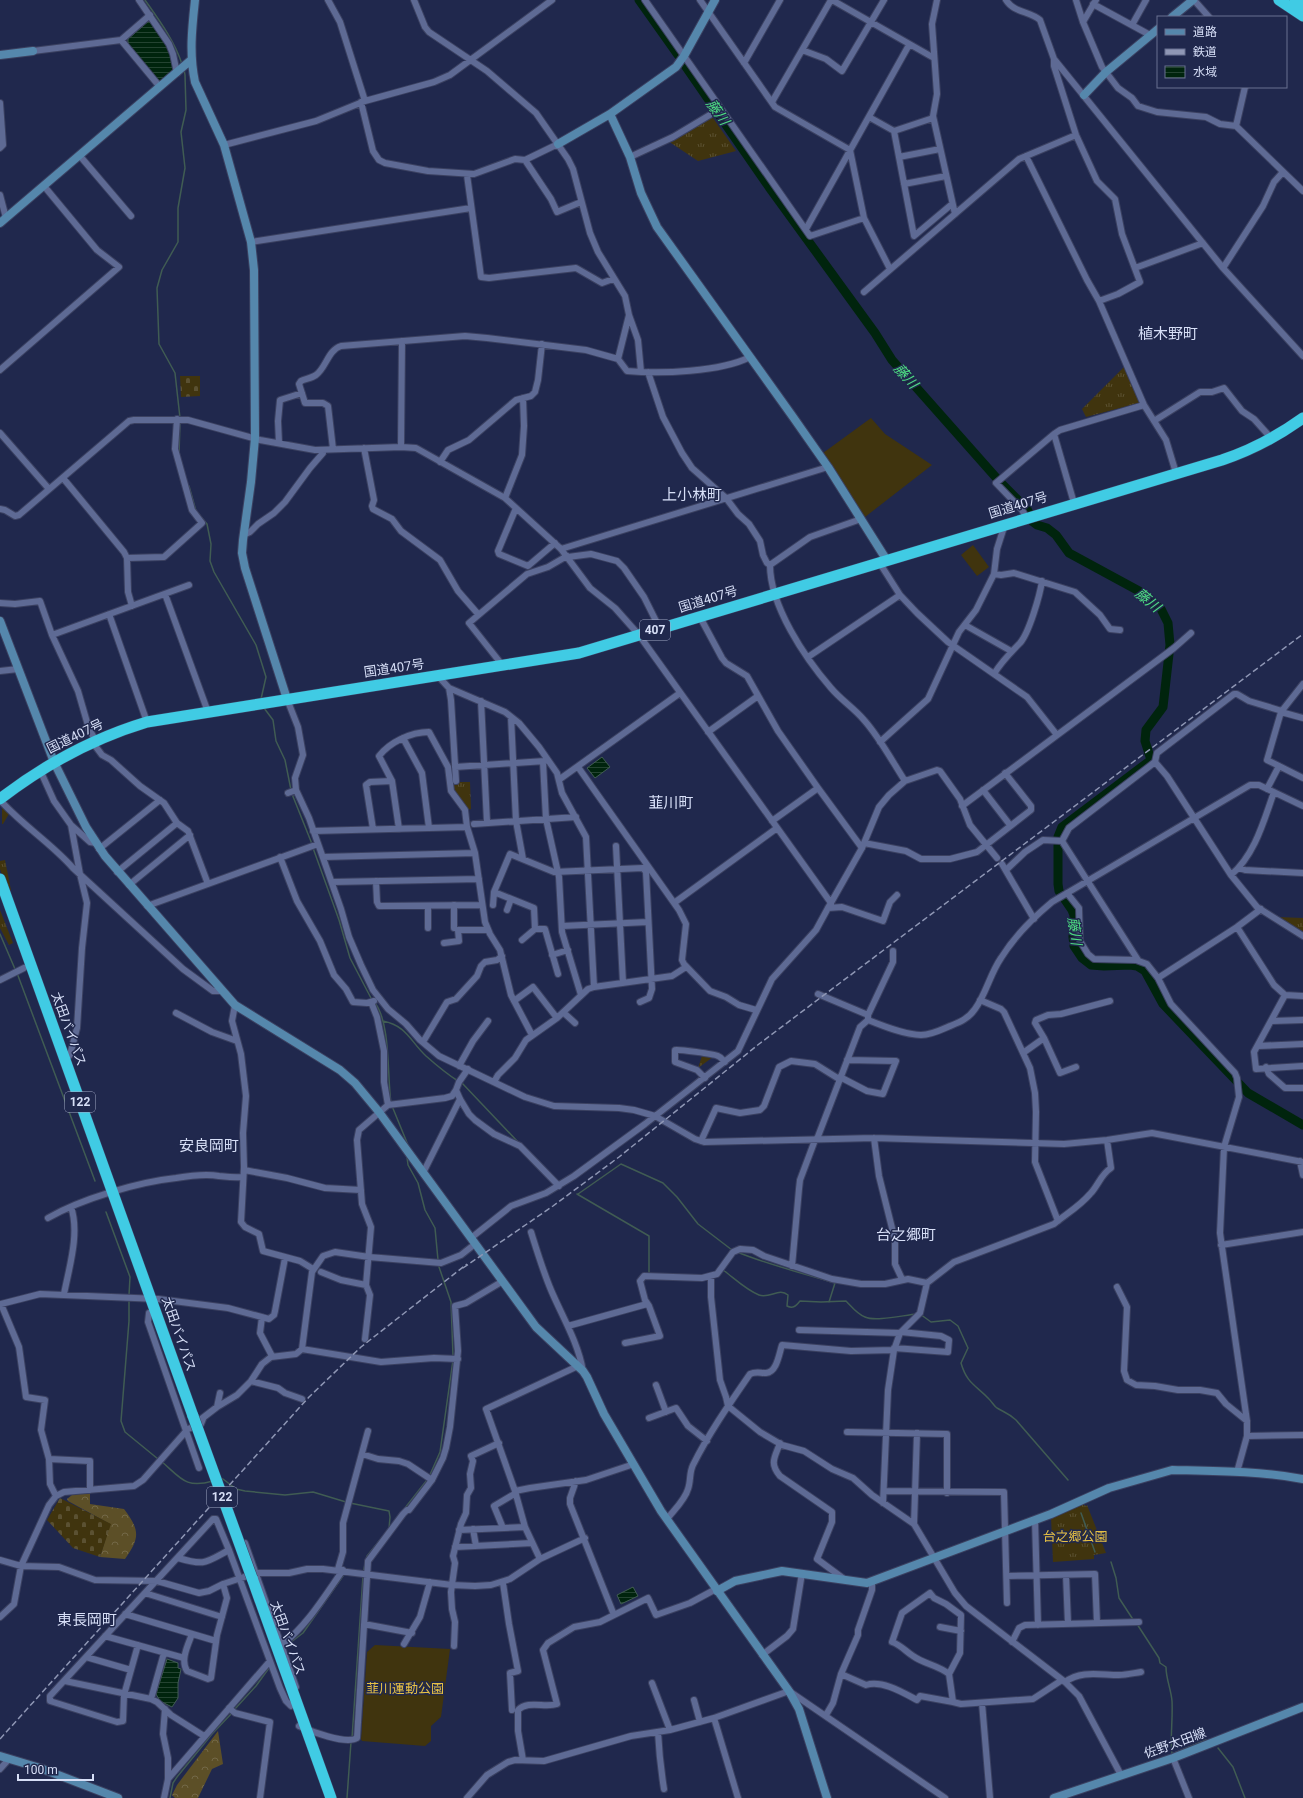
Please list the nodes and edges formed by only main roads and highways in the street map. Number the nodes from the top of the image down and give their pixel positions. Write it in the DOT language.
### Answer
graph roads {
  1 [pos="1279,0"];
  2 [pos="1295,0"];
  3 [pos="1303,6"];
  4 [pos="1303,16"];
  5 [pos="1303,418"];
  6 [pos="0,799"];
  7 [pos="0,879"];
  8 [pos="0,900"];
  9 [pos="110,1193"];
  10 [pos="303,1728"];
  11 [pos="324,1798"];
  12 [pos="331,1798"];
  1 -- 4 [label="highway"];
  2 -- 3 [label="highway"];
  5 -- 6 [label="highway, 国道407号 / 407"];
  7 -- 9 [label="highway, 太田バイパス / 122"];
  8 -- 9 [label="highway, 太田バイパス / 122"];
  9 -- 10 [label="highway, 太田バイパス / 122, bridge"];
  10 -- 11 [label="highway, 太田バイパス / 122"];
  10 -- 12 [label="highway, 太田バイパス / 122"];
}
